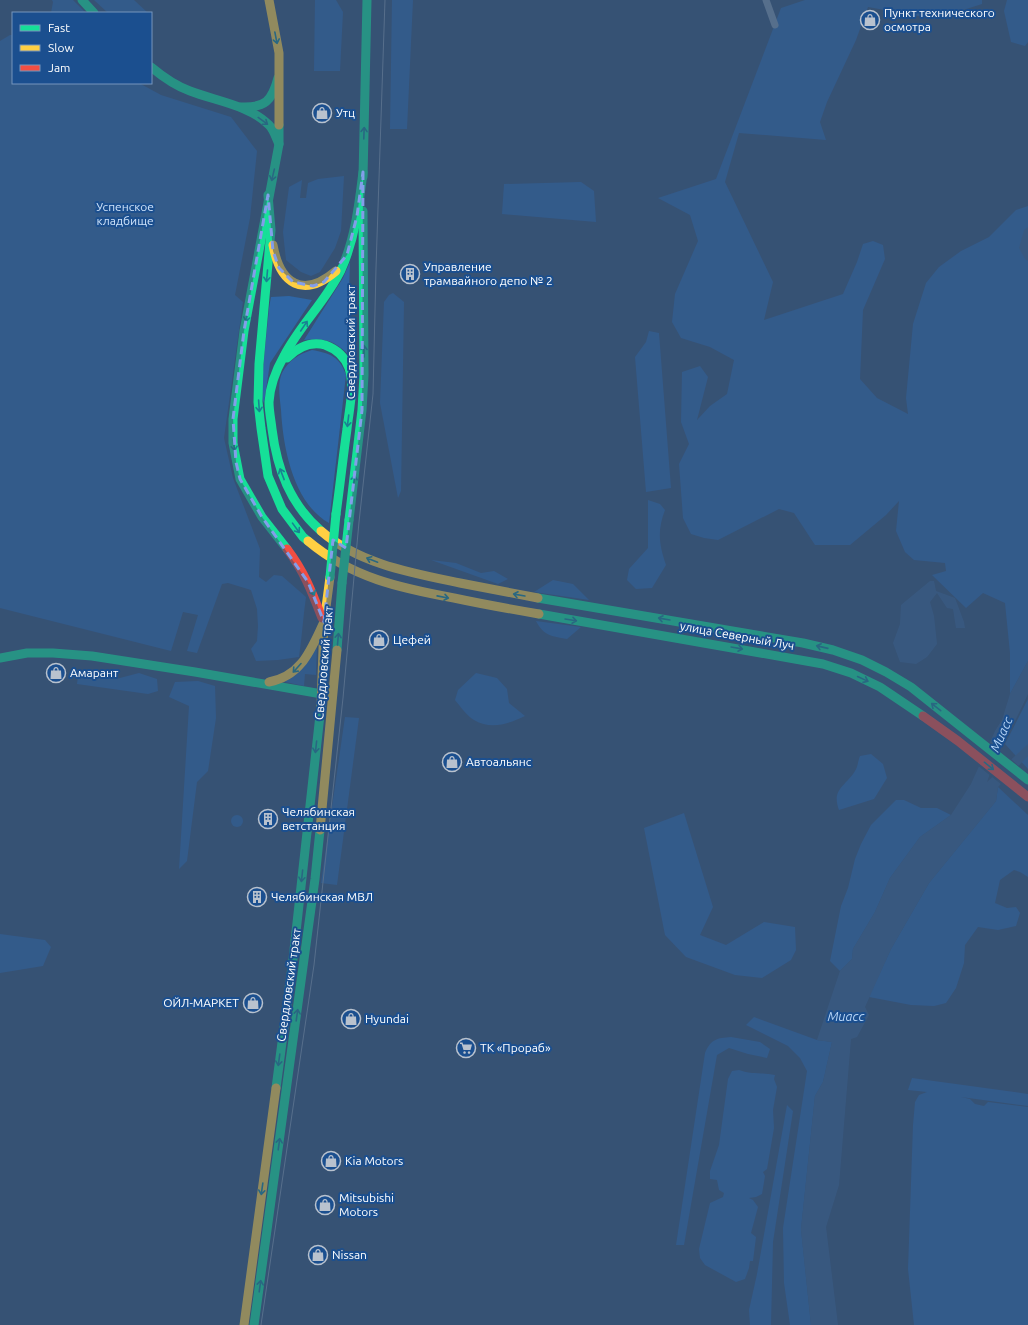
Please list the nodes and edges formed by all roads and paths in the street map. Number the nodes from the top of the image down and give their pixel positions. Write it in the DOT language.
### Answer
graph roads {
  1 [pos="82,0"];
  2 [pos="269,0"];
  3 [pos="766,0"];
  4 [pos="367,2"];
  5 [pos="93,12"];
  6 [pos="776,25"];
  7 [pos="280,68"];
  8 [pos="152,69"];
  9 [pos="237,107"];
  10 [pos="279,144"];
  11 [pos="363,172"];
  12 [pos="268,195"];
  13 [pos="271,230"];
  14 [pos="347,256"];
  15 [pos="275,374"];
  16 [pos="324,622"];
  17 [pos="0,658"];
  18 [pos="259,683"];
  19 [pos="322,694"];
  20 [pos="333,696"];
  21 [pos="1028,780"];
  22 [pos="1027,797"];
  23 [pos="244,1325"];
  24 [pos="254,1325"];
  1 -- 5 [label="main road"];
  2 -- 7 [label="main road, Свердловский тракт, one-way"];
  3 -- 6 [label="street"];
  11 -- 4 [label="main road, Свердловский тракт, one-way"];
  7 -- 9 [label="main road"];
  7 -- 10 [label="main road, Свердловский тракт"];
  8 -- 9 [label="main road"];
  9 -- 10 [label="main road, one-way"];
  10 -- 12 [label="main road, Свердловский тракт, one-way"];
  11 -- 14 [label="main road"];
  20 -- 11 [label="main road, Свердловский тракт, one-way, bridge"];
  12 -- 13 [label="main road"];
  12 -- 16 [label="main road, Свердловский тракт, one-way"];
  13 -- 14 [label="main road, Свердловский тракт"];
  13 -- 22 [label="main road, улица Северный Луч, one-way"];
  15 -- 14 [label="main road, one-way"];
  15 -- 16 [label="main road, Свердловский тракт, one-way, bridge"];
  21 -- 15 [label="main road, улица Северный Луч, one-way"];
  16 -- 18 [label="main road, one-way"];
  16 -- 19 [label="main road, Свердловский тракт"];
  17 -- 18 [label="main road"];
  18 -- 19 [label="main road"];
  19 -- 20 [label="main road"];
  19 -- 23 [label="main road, Свердловский тракт, one-way"];
  24 -- 20 [label="main road, Свердловский тракт, one-way"];
}
